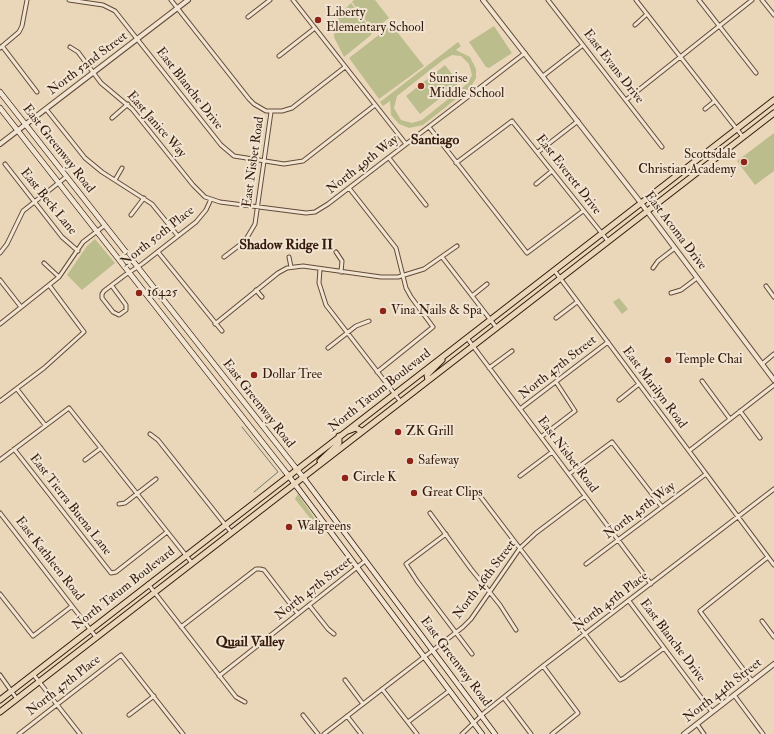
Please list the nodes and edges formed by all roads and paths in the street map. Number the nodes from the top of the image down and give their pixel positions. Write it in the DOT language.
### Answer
graph roads {
  1 [pos="27,0"];
  2 [pos="69,0"];
  3 [pos="171,0"];
  4 [pos="188,0"];
  5 [pos="270,0"];
  6 [pos="292,0"];
  7 [pos="483,0"];
  8 [pos="548,0"];
  9 [pos="636,0"];
  10 [pos="699,0"];
  11 [pos="752,0"];
  12 [pos="762,0"];
  13 [pos="113,4"];
  14 [pos="111,8"];
  15 [pos="177,8"];
  16 [pos="647,14"];
  17 [pos="774,15"];
  18 [pos="248,17"];
  19 [pos="635,24"];
  20 [pos="719,26"];
  21 [pos="315,28"];
  22 [pos="137,39"];
  23 [pos="583,45"];
  24 [pos="1,47"];
  25 [pos="70,47"];
  26 [pos="525,53"];
  27 [pos="279,56"];
  28 [pos="680,57"];
  29 [pos="345,67"];
  30 [pos="93,73"];
  31 [pos="756,73"];
  32 [pos="543,76"];
  33 [pos="0,92"];
  34 [pos="37,92"];
  35 [pos="626,100"];
  36 [pos="774,100"];
  37 [pos="715,101"];
  38 [pos="128,104"];
  39 [pos="375,106"];
  40 [pos="0,108"];
  41 [pos="46,109"];
  42 [pos="705,109"];
  43 [pos="271,112"];
  44 [pos="774,113"];
  45 [pos="112,118"];
  46 [pos="578,121"];
  47 [pos="25,125"];
  48 [pos="429,127"];
  49 [pos="737,129"];
  50 [pos="17,131"];
  51 [pos="743,137"];
  52 [pos="0,144"];
  53 [pos="406,144"];
  54 [pos="662,146"];
  55 [pos="538,152"];
  56 [pos="389,158"];
  57 [pos="264,161"];
  58 [pos="456,163"];
  59 [pos="5,164"];
  60 [pos="122,168"];
  61 [pos="552,171"];
  62 [pos="66,177"];
  63 [pos="115,180"];
  64 [pos="58,183"];
  65 [pos="536,184"];
  66 [pos="349,188"];
  67 [pos="144,198"];
  68 [pos="211,199"];
  69 [pos="34,202"];
  70 [pos="641,203"];
  71 [pos="426,205"];
  72 [pos="258,207"];
  73 [pos="583,211"];
  74 [pos="647,211"];
  75 [pos="131,215"];
  76 [pos="104,226"];
  77 [pos="96,232"];
  78 [pos="601,234"];
  79 [pos="178,236"];
  80 [pos="608,242"];
  81 [pos="0,246"];
  82 [pos="457,246"];
  83 [pos="675,248"];
  84 [pos="4,249"];
  85 [pos="78,251"];
  86 [pos="158,252"];
  87 [pos="336,252"];
  88 [pos="0,253"];
  89 [pos="224,257"];
  90 [pos="289,257"];
  91 [pos="442,257"];
  92 [pos="44,263"];
  93 [pos="291,267"];
  94 [pos="137,268"];
  95 [pos="653,268"];
  96 [pos="320,269"];
  97 [pos="554,270"];
  98 [pos="341,272"];
  99 [pos="129,273"];
  100 [pos="403,276"];
  101 [pos="59,277"];
  102 [pos="560,278"];
  103 [pos="697,278"];
  104 [pos="0,280"];
  105 [pos="487,284"];
  106 [pos="49,285"];
  107 [pos="112,286"];
  108 [pos="766,286"];
  109 [pos="256,290"];
  110 [pos="671,293"];
  111 [pos="472,296"];
  112 [pos="774,297"];
  113 [pos="262,298"];
  114 [pos="578,302"];
  115 [pos="21,307"];
  116 [pos="556,318"];
  117 [pos="491,319"];
  118 [pos="369,321"];
  119 [pos="0,324"];
  120 [pos="215,324"];
  121 [pos="496,327"];
  122 [pos="222,331"];
  123 [pos="347,333"];
  124 [pos="466,337"];
  125 [pos="608,342"];
  126 [pos="472,345"];
  127 [pos="328,348"];
  128 [pos="512,351"];
  129 [pos="446,353"];
  130 [pos="774,354"];
  131 [pos="762,364"];
  132 [pos="489,368"];
  133 [pos="377,372"];
  134 [pos="428,380"];
  135 [pos="774,380"];
  136 [pos="556,382"];
  137 [pos="702,382"];
  138 [pos="640,384"];
  139 [pos="774,385"];
  140 [pos="17,389"];
  141 [pos="394,394"];
  142 [pos="619,400"];
  143 [pos="0,401"];
  144 [pos="400,401"];
  145 [pos="520,409"];
  146 [pos="740,411"];
  147 [pos="730,419"];
  148 [pos="45,425"];
  149 [pos="362,431"];
  150 [pos="150,434"];
  151 [pos="339,436"];
  152 [pos="541,437"];
  153 [pos="760,438"];
  154 [pos="101,448"];
  155 [pos="14,449"];
  156 [pos="689,450"];
  157 [pos="552,452"];
  158 [pos="0,460"];
  159 [pos="85,460"];
  160 [pos="316,466"];
  161 [pos="296,470"];
  162 [pos="568,474"];
  163 [pos="706,474"];
  164 [pos="288,475"];
  165 [pos="520,476"];
  166 [pos="302,477"];
  167 [pos="156,479"];
  168 [pos="294,483"];
  169 [pos="774,490"];
  170 [pos="137,494"];
  171 [pos="480,496"];
  172 [pos="585,496"];
  173 [pos="119,504"];
  174 [pos="662,507"];
  175 [pos="0,513"];
  176 [pos="430,513"];
  177 [pos="738,517"];
  178 [pos="225,525"];
  179 [pos="167,532"];
  180 [pos="231,532"];
  181 [pos="446,534"];
  182 [pos="345,535"];
  183 [pos="618,540"];
  184 [pos="337,541"];
  185 [pos="520,548"];
  186 [pos="186,555"];
  187 [pos="768,557"];
  188 [pos="365,561"];
  189 [pos="192,563"];
  190 [pos="586,564"];
  191 [pos="774,565"];
  192 [pos="357,567"];
  193 [pos="148,584"];
  194 [pos="651,584"];
  195 [pos="154,592"];
  196 [pos="489,592"];
  197 [pos="0,594"];
  198 [pos="629,601"];
  199 [pos="310,605"];
  200 [pos="72,606"];
  201 [pos="298,614"];
  202 [pos="762,621"];
  203 [pos="181,626"];
  204 [pos="90,630"];
  205 [pos="516,630"];
  206 [pos="456,632"];
  207 [pos="334,634"];
  208 [pos="584,635"];
  209 [pos="96,637"];
  210 [pos="774,637"];
  211 [pos="664,648"];
  212 [pos="432,650"];
  213 [pos="472,654"];
  214 [pos="424,656"];
  215 [pos="774,664"];
  216 [pos="543,666"];
  217 [pos="33,674"];
  218 [pos="0,675"];
  219 [pos="219,676"];
  220 [pos="345,680"];
  221 [pos="752,681"];
  222 [pos="39,682"];
  223 [pos="382,689"];
  224 [pos="449,690"];
  225 [pos="11,692"];
  226 [pos="734,695"];
  227 [pos="154,696"];
  228 [pos="504,698"];
  229 [pos="0,700"];
  230 [pos="17,700"];
  231 [pos="245,702"];
  232 [pos="363,704"];
  233 [pos="57,705"];
  234 [pos="0,712"];
  235 [pos="712,712"];
  236 [pos="129,715"];
  237 [pos="303,715"];
  238 [pos="347,716"];
  239 [pos="481,716"];
  240 [pos="408,722"];
  241 [pos="474,724"];
  242 [pos="697,724"];
  243 [pos="20,734"];
  244 [pos="80,734"];
  245 [pos="183,734"];
  246 [pos="318,734"];
  247 [pos="324,734"];
  248 [pos="361,734"];
  249 [pos="417,734"];
  250 [pos="462,734"];
  251 [pos="482,734"];
  252 [pos="494,734"];
  253 [pos="531,734"];
  254 [pos="552,734"];
  255 [pos="684,734"];
  256 [pos="704,734"];
  257 [pos="763,734"];
  1 -- 24 [label="street"];
  2 -- 14 [label="street"];
  3 -- 15 [label="street, East Nisbet Road"];
  4 -- 15 [label="street, North 52nd Street"];
  5 -- 18 [label="street"];
  6 -- 21 [label="street"];
  7 -- 26 [label="street, East Acoma Drive"];
  8 -- 23 [label="street, East Evans Drive"];
  9 -- 16 [label="street"];
  10 -- 20 [label="street"];
  11 -- 20 [label="street"];
  12 -- 17 [label="street"];
  13 -- 14 [label="street"];
  14 -- 22 [label="street, East Blanche Drive"];
  15 -- 22 [label="street, North 52nd Street"];
  15 -- 43 [label="street, East Nisbet Road"];
  16 -- 19 [label="street"];
  16 -- 28 [label="street"];
  20 -- 28 [label="street"];
  20 -- 31 [label="street"];
  21 -- 27 [label="street"];
  21 -- 29 [label="street"];
  22 -- 30 [label="street, North 52nd Street"];
  22 -- 57 [label="street, East Blanche Drive"];
  23 -- 32 [label="street"];
  23 -- 35 [label="street, East Evans Drive"];
  24 -- 34 [label="street"];
  25 -- 30 [label="street, East Janice Way"];
  26 -- 32 [label="street, East Acoma Drive"];
  26 -- 48 [label="street, North 49th Way"];
  28 -- 35 [label="street"];
  28 -- 37 [label="street"];
  29 -- 39 [label="street"];
  29 -- 43 [label="street"];
  30 -- 38 [label="street, East Janice Way"];
  30 -- 41 [label="street, North 52nd Street"];
  32 -- 46 [label="street, East Acoma Drive"];
  33 -- 47 [label="main road, East Greenway Road"];
  35 -- 54 [label="street, East Evans Drive"];
  36 -- 49 [label="main road, North Tatum Boulevard"];
  37 -- 42 [label="street"];
  37 -- 49 [label="street"];
  38 -- 45 [label="street"];
  38 -- 68 [label="street, East Janice Way"];
  39 -- 53 [label="street"];
  39 -- 57 [label="street, East Blanche Drive"];
  40 -- 50 [label="main road, East Greenway Road"];
  41 -- 47 [label="street, North 52nd Street"];
  41 -- 63 [label="street"];
  43 -- 57 [label="street, East Nisbet Road"];
  44 -- 51 [label="main road, North Tatum Boulevard"];
  46 -- 55 [label="street"];
  46 -- 70 [label="street, East Acoma Drive"];
  47 -- 50 [label="street, North 52nd Street"];
  47 -- 62 [label="main road, East Greenway Road"];
  48 -- 53 [label="street, North 49th Way"];
  48 -- 58 [label="street"];
  49 -- 51 [label="street"];
  49 -- 70 [label="main road, North Tatum Boulevard"];
  50 -- 52 [label="street, North 52nd Street"];
  50 -- 64 [label="main road, East Greenway Road"];
  51 -- 74 [label="main road, North Tatum Boulevard"];
  53 -- 56 [label="street, North 49th Way"];
  55 -- 58 [label="street, East Everett Drive"];
  55 -- 61 [label="street, East Everett Drive"];
  56 -- 66 [label="street, North 49th Way"];
  56 -- 71 [label="street"];
  57 -- 72 [label="street, East Nisbet Road"];
  58 -- 73 [label="street"];
  59 -- 69 [label="street, East Beck Lane"];
  60 -- 63 [label="street"];
  61 -- 65 [label="street"];
  61 -- 73 [label="street, East Everett Drive"];
  62 -- 64 [label="street"];
  62 -- 76 [label="main road, East Greenway Road"];
  63 -- 67 [label="street"];
  64 -- 69 [label="street"];
  64 -- 77 [label="main road, East Greenway Road"];
  66 -- 72 [label="street, North 49th Way"];
  66 -- 100 [label="street"];
  67 -- 75 [label="street"];
  67 -- 79 [label="street"];
  68 -- 72 [label="street, North 49th Way"];
  68 -- 79 [label="street, North 50th Place"];
  69 -- 84 [label="street"];
  69 -- 85 [label="street, East Beck Lane"];
  70 -- 74 [label="street, East Acoma Drive"];
  70 -- 78 [label="main road, North Tatum Boulevard"];
  72 -- 89 [label="street, East Nisbet Road"];
  73 -- 78 [label="street, East Everett Drive"];
  74 -- 80 [label="main road, North Tatum Boulevard"];
  74 -- 83 [label="street, East Acoma Drive"];
  76 -- 77 [label="street"];
  76 -- 94 [label="main road, East Greenway Road"];
  77 -- 85 [label="street"];
  77 -- 99 [label="main road, East Greenway Road"];
  78 -- 80 [label="street, East Everett Drive"];
  78 -- 97 [label="main road, North Tatum Boulevard"];
  79 -- 86 [label="street, North 50th Place"];
  80 -- 102 [label="main road, North Tatum Boulevard"];
  81 -- 84 [label="street"];
  82 -- 91 [label="street"];
  83 -- 95 [label="street"];
  83 -- 103 [label="street, East Acoma Drive"];
  84 -- 88 [label="street"];
  85 -- 101 [label="street"];
  86 -- 94 [label="street, North 50th Place"];
  86 -- 120 [label="street"];
  87 -- 98 [label="street"];
  90 -- 93 [label="street"];
  91 -- 100 [label="street"];
  91 -- 111 [label="street"];
  92 -- 101 [label="street"];
  93 -- 96 [label="street"];
  93 -- 109 [label="street"];
  94 -- 99 [label="street, North 50th Place"];
  94 -- 161 [label="main road, East Greenway Road"];
  96 -- 98 [label="street"];
  96 -- 123 [label="street"];
  97 -- 102 [label="street, East Marilyn Road"];
  97 -- 117 [label="main road, North Tatum Boulevard"];
  98 -- 100 [label="street"];
  99 -- 107 [label="street, North 50th Place"];
  99 -- 164 [label="main road, East Greenway Road"];
  100 -- 133 [label="street"];
  101 -- 106 [label="street"];
  102 -- 114 [label="street, East Marilyn Road"];
  102 -- 121 [label="main road, North Tatum Boulevard"];
  103 -- 110 [label="street"];
  103 -- 131 [label="street, East Acoma Drive"];
  104 -- 115 [label="street"];
  105 -- 111 [label="street"];
  106 -- 115 [label="street"];
  106 -- 140 [label="street"];
  107 -- 107 [label="street, North 50th Place"];
  108 -- 112 [label="street"];
  109 -- 113 [label="street"];
  109 -- 120 [label="street"];
  111 -- 117 [label="street"];
  114 -- 116 [label="street"];
  114 -- 125 [label="street, East Marilyn Road"];
  115 -- 119 [label="street"];
  117 -- 121 [label="street"];
  117 -- 124 [label="main road, North Tatum Boulevard"];
  118 -- 123 [label="street"];
  120 -- 122 [label="street"];
  121 -- 126 [label="main road, North Tatum Boulevard"];
  123 -- 127 [label="street"];
  123 -- 133 [label="street"];
  124 -- 126 [label="street, East Nisbet Road"];
  124 -- 129 [label="main road, North Tatum Boulevard"];
  125 -- 136 [label="street, North 47th Street"];
  125 -- 138 [label="street, East Marilyn Road"];
  126 -- 132 [label="street, East Nisbet Road"];
  126 -- 134 [label="main road, North Tatum Boulevard"];
  128 -- 132 [label="street"];
  129 -- 134 [label="main road"];
  129 -- 141 [label="main road, North Tatum Boulevard"];
  130 -- 131 [label="street"];
  131 -- 135 [label="street, East Acoma Drive"];
  132 -- 145 [label="street, East Nisbet Road"];
  133 -- 141 [label="street"];
  134 -- 144 [label="main road, North Tatum Boulevard"];
  136 -- 145 [label="street, North 47th Street"];
  136 -- 152 [label="street"];
  137 -- 147 [label="street"];
  138 -- 142 [label="street"];
  138 -- 156 [label="street, East Marilyn Road"];
  139 -- 146 [label="street"];
  140 -- 143 [label="street"];
  140 -- 148 [label="street"];
  141 -- 144 [label="street"];
  141 -- 149 [label="main road"];
  141 -- 151 [label="main road, North Tatum Boulevard"];
  144 -- 149 [label="main road, North Tatum Boulevard"];
  145 -- 152 [label="street, East Nisbet Road"];
  146 -- 147 [label="street"];
  146 -- 153 [label="street"];
  147 -- 156 [label="street"];
  148 -- 154 [label="street"];
  148 -- 155 [label="street"];
  149 -- 151 [label="main road"];
  149 -- 160 [label="main road, North Tatum Boulevard"];
  150 -- 178 [label="street"];
  151 -- 160 [label="main road"];
  151 -- 161 [label="main road, North Tatum Boulevard"];
  152 -- 157 [label="street, East Nisbet Road"];
  154 -- 159 [label="street"];
  154 -- 170 [label="street"];
  155 -- 158 [label="street"];
  155 -- 179 [label="street, East Tierra Buena Lane"];
  156 -- 163 [label="street, East Marilyn Road"];
  157 -- 162 [label="street, East Nisbet Road"];
  157 -- 165 [label="street"];
  160 -- 166 [label="main road, North Tatum Boulevard"];
  161 -- 164 [label="main road, North Tatum Boulevard"];
  161 -- 166 [label="main road, East Greenway Road"];
  162 -- 172 [label="street, East Nisbet Road"];
  162 -- 174 [label="street"];
  163 -- 174 [label="street, North 45th Way"];
  163 -- 177 [label="street, East Marilyn Road"];
  164 -- 168 [label="main road, East Greenway Road"];
  164 -- 178 [label="main road, North Tatum Boulevard"];
  166 -- 168 [label="main road, North Tatum Boulevard"];
  166 -- 182 [label="main road, East Greenway Road"];
  167 -- 170 [label="street"];
  168 -- 180 [label="main road, North Tatum Boulevard"];
  168 -- 184 [label="main road, East Greenway Road"];
  169 -- 177 [label="street, North 45th Place"];
  170 -- 173 [label="street"];
  170 -- 179 [label="street"];
  171 -- 185 [label="street"];
  172 -- 183 [label="street, East Nisbet Road"];
  172 -- 185 [label="street, North 46th Street"];
  174 -- 183 [label="street, North 45th Way"];
  175 -- 200 [label="street, East Kathleen Road"];
  176 -- 181 [label="street"];
  177 -- 187 [label="street, East Marilyn Road"];
  177 -- 194 [label="street, North 45th Place"];
  178 -- 180 [label="street"];
  178 -- 186 [label="main road, North Tatum Boulevard"];
  179 -- 186 [label="street"];
  180 -- 189 [label="main road, North Tatum Boulevard"];
  181 -- 196 [label="street"];
  181 -- 206 [label="street"];
  182 -- 184 [label="main road"];
  182 -- 188 [label="main road, East Greenway Road"];
  183 -- 190 [label="street, North 45th Way"];
  183 -- 194 [label="street, East Nisbet Road"];
  184 -- 192 [label="main road, East Greenway Road"];
  185 -- 196 [label="street, North 46th Street"];
  185 -- 208 [label="street"];
  186 -- 189 [label="street"];
  186 -- 193 [label="main road, North Tatum Boulevard"];
  187 -- 191 [label="street, East Marilyn Road"];
  187 -- 221 [label="street"];
  188 -- 192 [label="street, North 47th Street"];
  188 -- 212 [label="main road, East Greenway Road"];
  189 -- 195 [label="main road, North Tatum Boulevard"];
  192 -- 199 [label="street, North 47th Street"];
  192 -- 214 [label="main road, East Greenway Road"];
  193 -- 195 [label="street"];
  193 -- 204 [label="main road, North Tatum Boulevard"];
  194 -- 198 [label="street, North 45th Place"];
  195 -- 203 [label="street"];
  195 -- 209 [label="main road, North Tatum Boulevard"];
  196 -- 205 [label="street"];
  196 -- 206 [label="street, North 46th Street"];
  197 -- 200 [label="street"];
  198 -- 208 [label="street, North 45th Place"];
  198 -- 211 [label="street, East Blanche Drive"];
  199 -- 201 [label="street, North 47th Street"];
  199 -- 207 [label="street"];
  200 -- 204 [label="street, East Kathleen Road"];
  201 -- 203 [label="street"];
  201 -- 219 [label="street, North 47th Street"];
  202 -- 210 [label="street"];
  203 -- 219 [label="street"];
  204 -- 209 [label="street, East Kathleen Road"];
  204 -- 217 [label="main road, North Tatum Boulevard"];
  206 -- 212 [label="street, North 46th Street"];
  206 -- 213 [label="street"];
  208 -- 211 [label="street"];
  208 -- 216 [label="street, North 45th Place"];
  209 -- 222 [label="main road, North Tatum Boulevard"];
  211 -- 235 [label="street, East Blanche Drive"];
  212 -- 214 [label="street, North 46th Street"];
  212 -- 239 [label="main road, East Greenway Road"];
  214 -- 223 [label="street, North 46th Street"];
  214 -- 224 [label="main road, East Greenway Road"];
  215 -- 221 [label="street, North 44th Street"];
  216 -- 228 [label="street, North 45th Place"];
  216 -- 254 [label="street"];
  217 -- 222 [label="street"];
  217 -- 225 [label="main road, North Tatum Boulevard"];
  218 -- 225 [label="street"];
  219 -- 231 [label="street"];
  220 -- 232 [label="street"];
  221 -- 226 [label="street, North 44th Street"];
  222 -- 230 [label="main road, North Tatum Boulevard"];
  222 -- 233 [label="street"];
  223 -- 232 [label="street, North 46th Street"];
  223 -- 240 [label="street"];
  224 -- 240 [label="street"];
  224 -- 241 [label="main road, East Greenway Road"];
  225 -- 229 [label="main road, North Tatum Boulevard"];
  225 -- 230 [label="street"];
  226 -- 235 [label="street, North 44th Street"];
  226 -- 257 [label="street"];
  227 -- 233 [label="street, North 47th Place"];
  227 -- 236 [label="street"];
  227 -- 245 [label="street"];
  228 -- 239 [label="street, North 45th Place"];
  228 -- 253 [label="street"];
  230 -- 234 [label="main road, North Tatum Boulevard"];
  232 -- 238 [label="street, North 46th Street"];
  233 -- 243 [label="street, North 47th Place"];
  233 -- 244 [label="street"];
  235 -- 242 [label="street, North 44th Street"];
  237 -- 246 [label="street"];
  238 -- 247 [label="street, North 46th Street"];
  238 -- 248 [label="street"];
  239 -- 241 [label="street, North 45th Place"];
  239 -- 252 [label="main road, East Greenway Road"];
  240 -- 249 [label="street"];
  241 -- 250 [label="street, North 45th Place"];
  241 -- 251 [label="main road, East Greenway Road"];
  242 -- 255 [label="street, North 44th Street"];
  242 -- 256 [label="street"];
}
